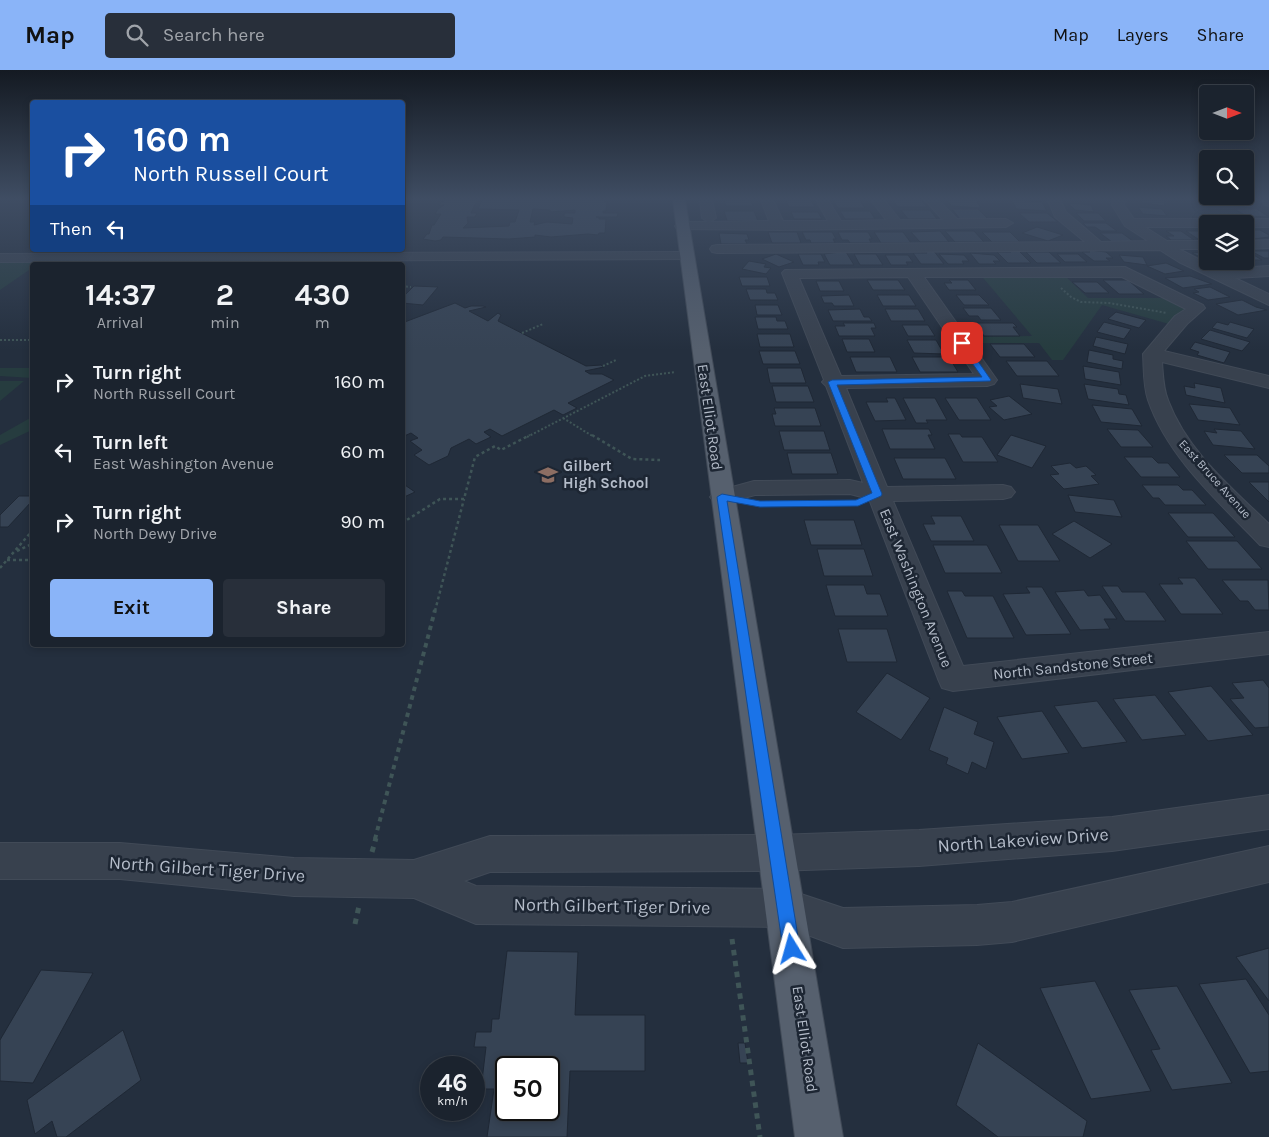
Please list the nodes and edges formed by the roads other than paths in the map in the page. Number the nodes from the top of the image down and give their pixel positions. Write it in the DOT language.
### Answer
graph roads {
  1 [pos="685,250"];
  2 [pos="1170,250"];
  3 [pos="686,256"];
  4 [pos="0,258"];
  5 [pos="1269,270"];
  6 [pos="914,273"];
  7 [pos="1216,274"];
  8 [pos="1269,300"];
  9 [pos="1153,358"];
  10 [pos="832,382"];
  11 [pos="1269,382"];
  12 [pos="1269,389"];
  13 [pos="1003,492"];
  14 [pos="878,494"];
  15 [pos="722,497"];
  16 [pos="1269,539"];
  17 [pos="1269,642"];
  18 [pos="953,679"];
  19 [pos="1269,812"];
  20 [pos="776,853"];
  21 [pos="0,861"];
  22 [pos="1269,864"];
  23 [pos="414,879"];
  24 [pos="786,908"];
  25 [pos="819,1137"];
  1 -- 3 [label="main road, East Elliot Road"];
  2 -- 7 [label="street"];
  3 -- 4 [label="street"];
  3 -- 15 [label="main road, East Elliot Road"];
  5 -- 7 [label="street"];
  6 -- 9 [label="street"];
  6 -- 10 [label="street, East Washington Avenue"];
  6 -- 10 [label="street"];
  7 -- 8 [label="street"];
  9 -- 11 [label="street"];
  9 -- 12 [label="street"];
  9 -- 16 [label="street, East Bruce Avenue"];
  10 -- 14 [label="street, East Washington Avenue"];
  13 -- 14 [label="street"];
  14 -- 15 [label="street"];
  14 -- 18 [label="street, East Washington Avenue"];
  15 -- 20 [label="main road, East Elliot Road"];
  17 -- 18 [label="street, North Sandstone Street"];
  19 -- 20 [label="street, North Lakeview Drive"];
  20 -- 23 [label="street, North Gilbert Tiger Drive"];
  20 -- 24 [label="main road, East Elliot Road"];
  21 -- 23 [label="street, North Gilbert Tiger Drive"];
  22 -- 24 [label="street"];
  23 -- 24 [label="street, North Gilbert Tiger Drive"];
  24 -- 25 [label="main road, East Elliot Road"];
}
